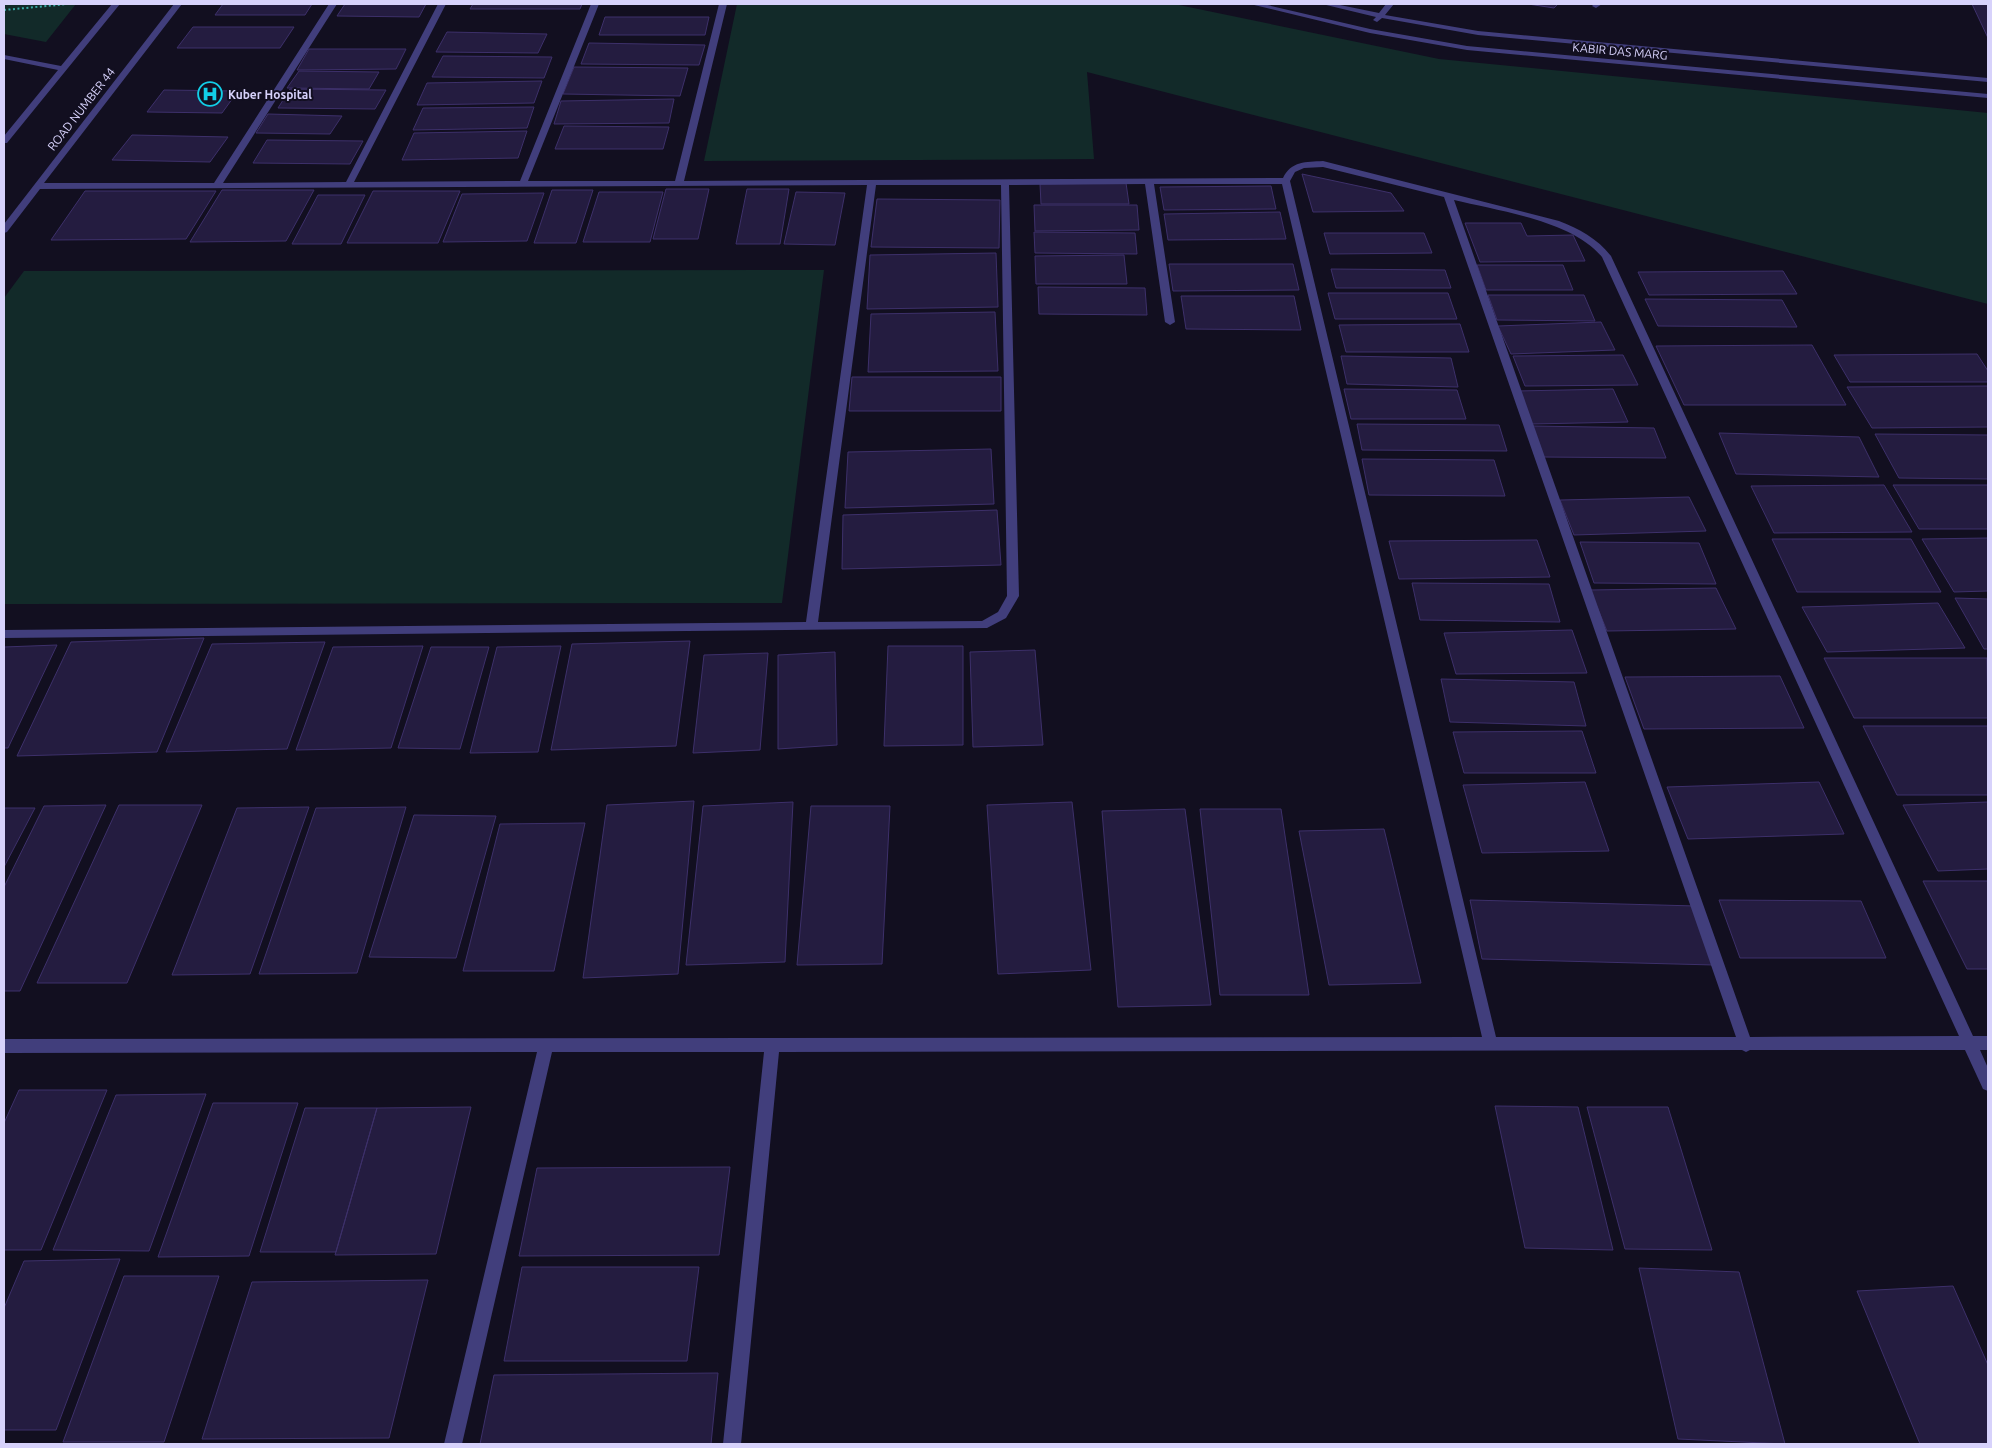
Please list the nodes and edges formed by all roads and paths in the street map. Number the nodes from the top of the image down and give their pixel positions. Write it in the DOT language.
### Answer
graph roads {
  1 [pos="68,4"];
  2 [pos="116,4"];
  3 [pos="178,4"];
  4 [pos="334,4"];
  5 [pos="442,4"];
  6 [pos="596,4"];
  7 [pos="723,4"];
  8 [pos="1254,4"];
  9 [pos="1326,4"];
  10 [pos="1390,4"];
  11 [pos="4,10"];
  12 [pos="1380,16"];
  13 [pos="1370,30"];
  14 [pos="4,57"];
  15 [pos="63,69"];
  16 [pos="1988,80"];
  17 [pos="1988,96"];
  18 [pos="4,141"];
  19 [pos="1286,181"];
  20 [pos="872,182"];
  21 [pos="1005,182"];
  22 [pos="1149,182"];
  23 [pos="349,184"];
  24 [pos="523,184"];
  25 [pos="679,184"];
  26 [pos="217,185"];
  27 [pos="38,186"];
  28 [pos="1448,196"];
  29 [pos="4,230"];
  30 [pos="1170,322"];
  31 [pos="811,626"];
  32 [pos="4,634"];
  33 [pos="1969,1043"];
  34 [pos="1988,1043"];
  35 [pos="772,1045"];
  36 [pos="1491,1045"];
  37 [pos="1746,1045"];
  38 [pos="4,1046"];
  39 [pos="546,1046"];
  40 [pos="1988,1084"];
  41 [pos="453,1444"];
  42 [pos="732,1444"];
  1 -- 11 [label="path"];
  2 -- 15 [label="street"];
  3 -- 27 [label="street, ROAD NUMBER 44"];
  4 -- 26 [label="street"];
  5 -- 23 [label="street"];
  6 -- 24 [label="street"];
  7 -- 25 [label="street"];
  8 -- 13 [label="street, KABIR DAS MARG"];
  9 -- 12 [label="street, KABIR DAS MARG"];
  10 -- 12 [label="street"];
  12 -- 13 [label="street"];
  12 -- 16 [label="street, KABIR DAS MARG"];
  13 -- 17 [label="street, KABIR DAS MARG"];
  14 -- 15 [label="street"];
  15 -- 18 [label="street"];
  19 -- 22 [label="street"];
  19 -- 28 [label="street"];
  19 -- 36 [label="street"];
  20 -- 21 [label="street"];
  20 -- 25 [label="street"];
  20 -- 31 [label="street"];
  21 -- 22 [label="street"];
  21 -- 31 [label="street"];
  22 -- 30 [label="street"];
  23 -- 24 [label="street"];
  23 -- 26 [label="street"];
  24 -- 25 [label="street"];
  26 -- 27 [label="street"];
  27 -- 29 [label="street, ROAD NUMBER 44"];
  28 -- 33 [label="street"];
  28 -- 37 [label="street"];
  31 -- 32 [label="street"];
  33 -- 34 [label="street"];
  33 -- 37 [label="street"];
  33 -- 40 [label="street"];
  35 -- 36 [label="street"];
  35 -- 39 [label="street"];
  35 -- 42 [label="street"];
  36 -- 37 [label="street"];
  38 -- 39 [label="street"];
  39 -- 41 [label="street"];
}
